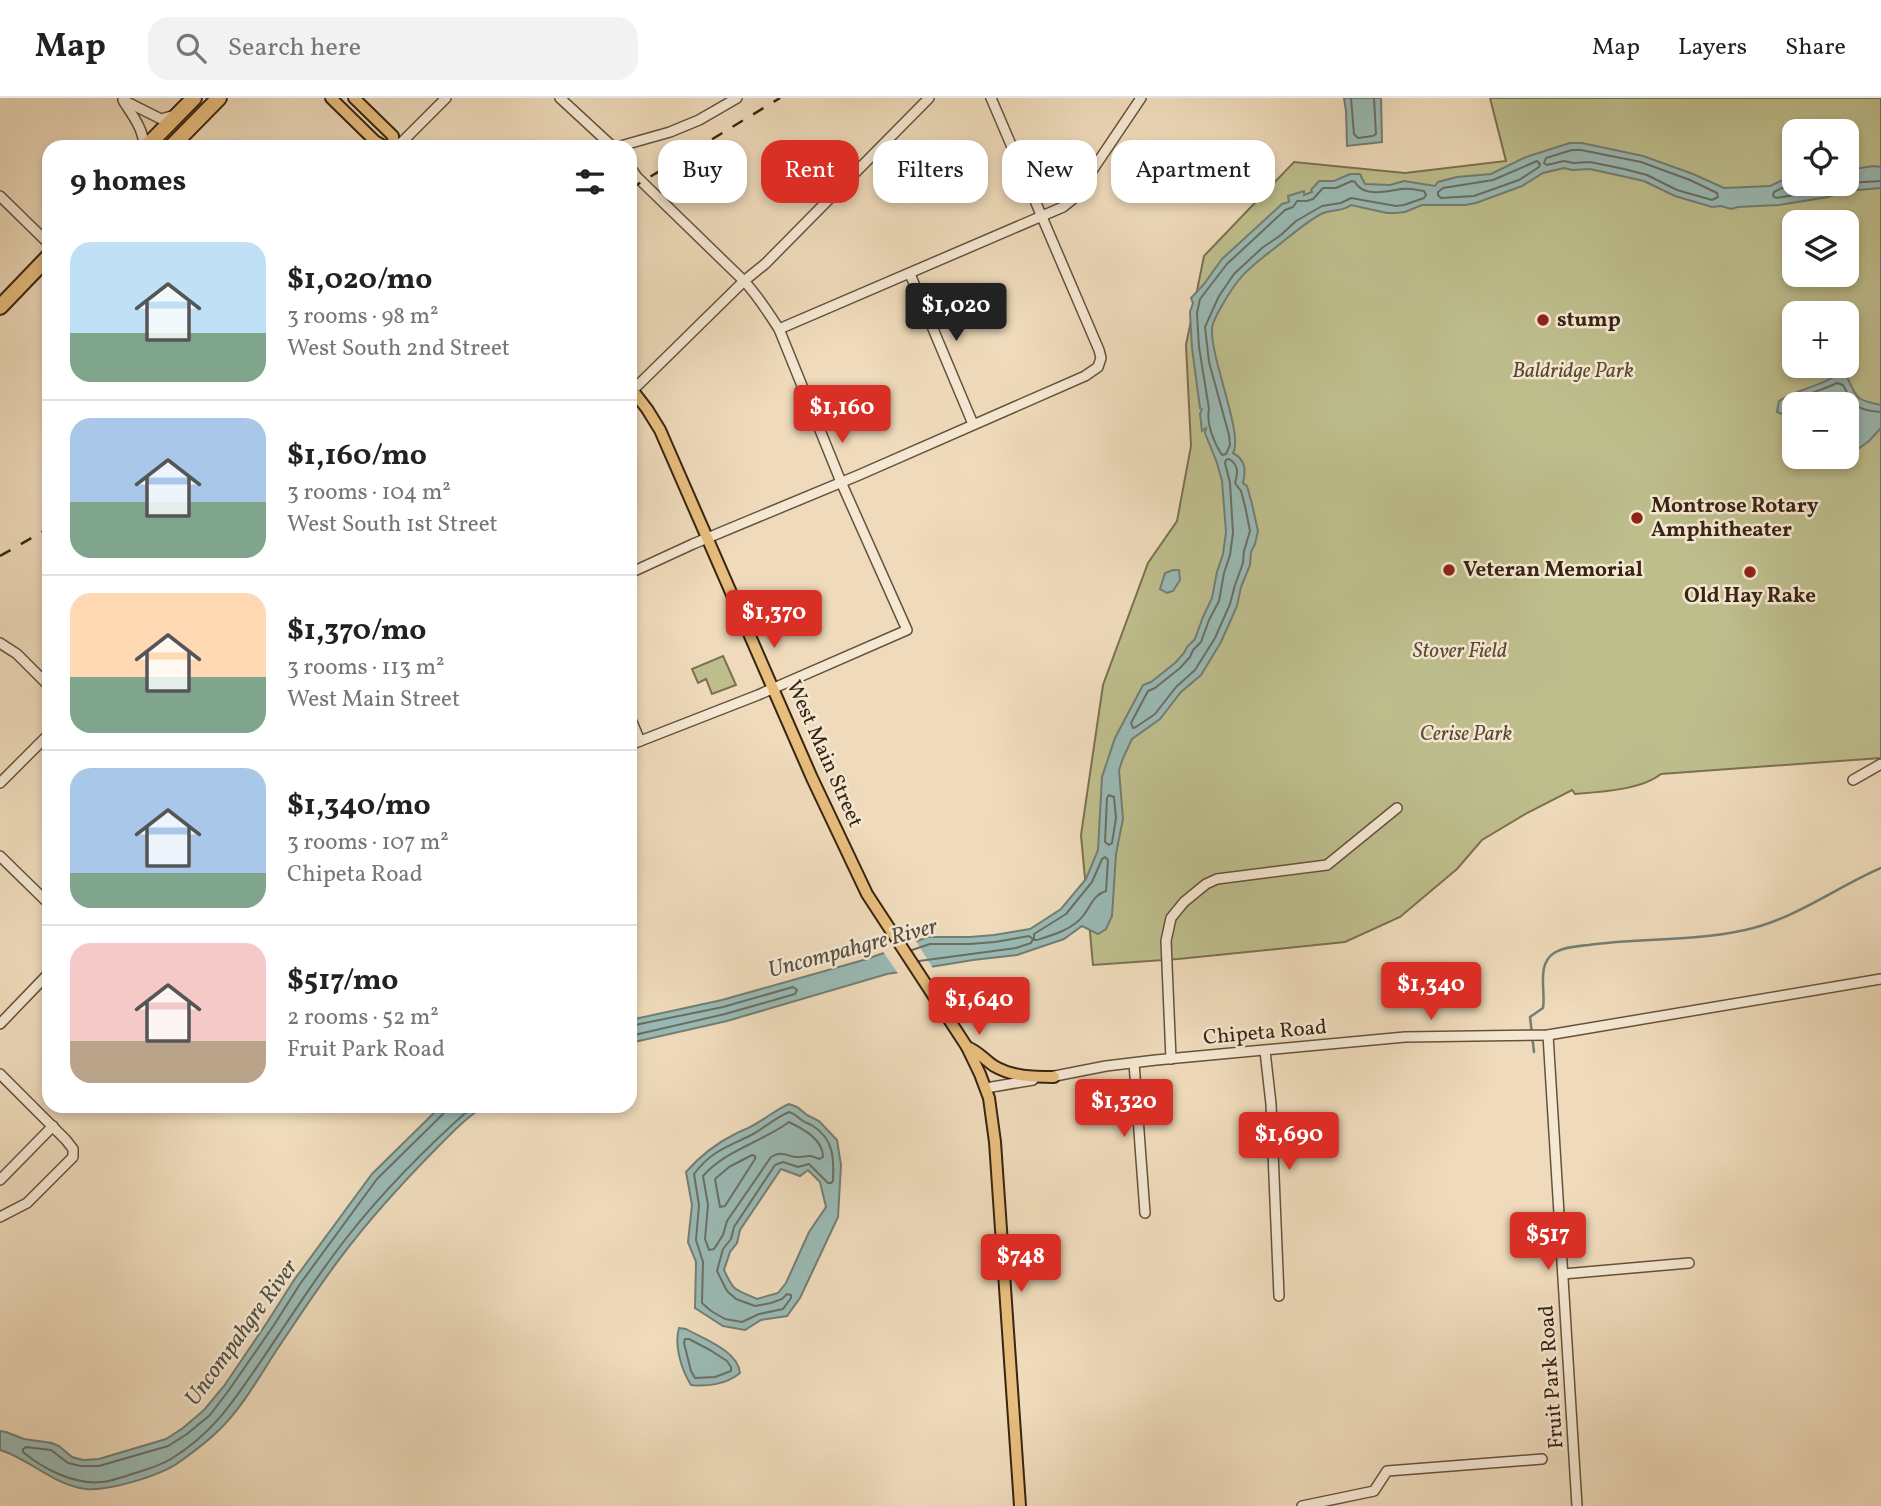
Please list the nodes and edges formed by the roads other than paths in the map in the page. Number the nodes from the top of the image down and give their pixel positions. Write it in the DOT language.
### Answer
graph roads {
  1 [pos="194,98"];
  2 [pos="219,98"];
  3 [pos="331,98"];
  4 [pos="354,98"];
  5 [pos="446,98"];
  6 [pos="560,98"];
  7 [pos="737,98"];
  8 [pos="929,98"];
  9 [pos="991,98"];
  10 [pos="1141,98"];
  11 [pos="122,99"];
  12 [pos="179,113"];
  13 [pos="160,131"];
  14 [pos="144,140"];
  15 [pos="152,140"];
  16 [pos="168,140"];
  17 [pos="179,140"];
  18 [pos="374,140"];
  19 [pos="394,140"];
  20 [pos="403,140"];
  21 [pos="607,140"];
  22 [pos="637,141"];
  23 [pos="637,176"];
  24 [pos="0,196"];
  25 [pos="1042,216"];
  26 [pos="42,237"];
  27 [pos="42,263"];
  28 [pos="910,274"];
  29 [pos="744,281"];
  30 [pos="0,307"];
  31 [pos="779,329"];
  32 [pos="637,384"];
  33 [pos="637,397"];
  34 [pos="973,424"];
  35 [pos="841,482"];
  36 [pos="708,538"];
  37 [pos="637,570"];
  38 [pos="0,643"];
  39 [pos="42,678"];
  40 [pos="774,688"];
  41 [pos="637,734"];
  42 [pos="42,741"];
  43 [pos="640,741"];
  44 [pos="637,742"];
  45 [pos="1881,764"];
  46 [pos="1853,780"];
  47 [pos="0,783"];
  48 [pos="1397,808"];
  49 [pos="0,856"];
  50 [pos="42,897"];
  51 [pos="1881,979"];
  52 [pos="42,981"];
  53 [pos="0,1024"];
  54 [pos="1548,1035"];
  55 [pos="967,1047"];
  56 [pos="1265,1051"];
  57 [pos="1171,1059"];
  58 [pos="1134,1063"];
  59 [pos="0,1074"];
  60 [pos="1054,1077"];
  61 [pos="986,1088"];
  62 [pos="53,1126"];
  63 [pos="0,1180"];
  64 [pos="1145,1213"];
  65 [pos="0,1216"];
  66 [pos="1689,1263"];
  67 [pos="1563,1274"];
  68 [pos="1279,1296"];
  69 [pos="1542,1459"];
  70 [pos="1020,1506"];
  71 [pos="1302,1506"];
  72 [pos="1577,1506"];
  1 -- 12 [label="highway"];
  2 -- 17 [label="highway"];
  3 -- 18 [label="main road"];
  4 -- 19 [label="main road"];
  5 -- 20 [label="street"];
  6 -- 21 [label="street"];
  7 -- 22 [label="street"];
  8 -- 29 [label="street"];
  9 -- 25 [label="street"];
  10 -- 25 [label="street"];
  11 -- 12 [label="street"];
  11 -- 14 [label="street"];
  12 -- 13 [label="highway"];
  13 -- 15 [label="highway"];
  13 -- 16 [label="street"];
  23 -- 29 [label="street"];
  24 -- 26 [label="street"];
  25 -- 28 [label="street"];
  25 -- 34 [label="street"];
  27 -- 30 [label="highway"];
  28 -- 31 [label="street"];
  28 -- 34 [label="street"];
  29 -- 31 [label="street"];
  29 -- 32 [label="street"];
  31 -- 35 [label="street"];
  33 -- 36 [label="main road, West Main Street"];
  34 -- 35 [label="street"];
  35 -- 36 [label="street"];
  35 -- 40 [label="street"];
  36 -- 37 [label="street"];
  36 -- 40 [label="main road, West Main Street"];
  38 -- 39 [label="street"];
  40 -- 43 [label="street"];
  40 -- 55 [label="main road, West Main Street"];
  41 -- 43 [label="street"];
  42 -- 47 [label="street"];
  43 -- 44 [label="street"];
  45 -- 46 [label="street"];
  48 -- 57 [label="street"];
  49 -- 50 [label="street"];
  51 -- 54 [label="street, Chipeta Road"];
  52 -- 53 [label="street"];
  54 -- 56 [label="street, Chipeta Road"];
  54 -- 67 [label="street, Fruit Park Road"];
  55 -- 60 [label="main road"];
  55 -- 61 [label="main road, West Main Street"];
  56 -- 57 [label="street, Chipeta Road"];
  56 -- 68 [label="street"];
  57 -- 58 [label="street, Chipeta Road"];
  58 -- 60 [label="street, Chipeta Road"];
  58 -- 64 [label="street"];
  59 -- 62 [label="street"];
  60 -- 61 [label="street, Chipeta Road"];
  61 -- 70 [label="main road, West Main Street"];
  62 -- 63 [label="street"];
  62 -- 65 [label="street"];
  66 -- 67 [label="street"];
  67 -- 72 [label="street, Fruit Park Road"];
  69 -- 71 [label="street"];
}
